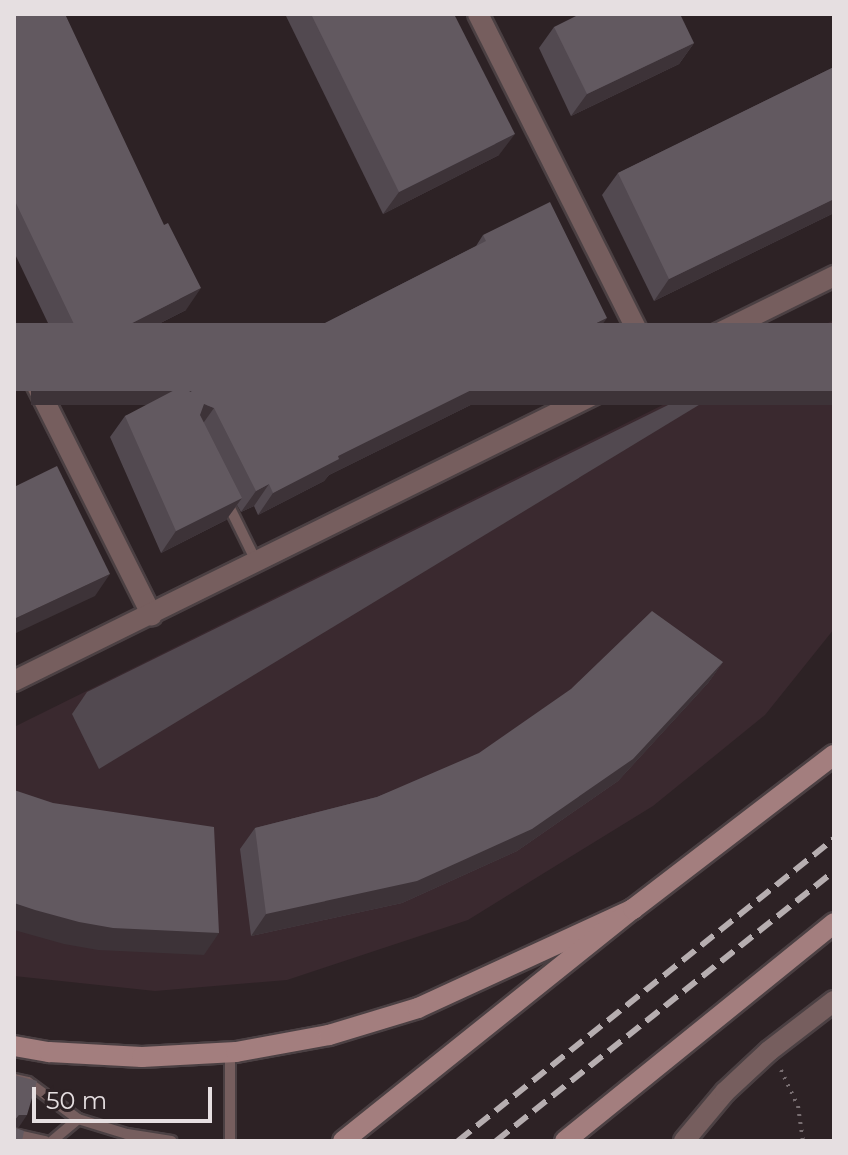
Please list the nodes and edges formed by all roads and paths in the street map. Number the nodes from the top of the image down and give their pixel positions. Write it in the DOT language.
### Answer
graph roads {
  1 [pos="478,14"];
  2 [pos="834,276"];
  3 [pos="14,340"];
  4 [pos="654,364"];
  5 [pos="218,485"];
  6 [pos="257,563"];
  7 [pos="152,615"];
  8 [pos="14,681"];
  9 [pos="834,755"];
  10 [pos="633,909"];
  11 [pos="834,923"];
  12 [pos="834,1001"];
  13 [pos="14,1046"];
  14 [pos="769,1051"];
  15 [pos="230,1052"];
  16 [pos="14,1079"];
  17 [pos="78,1119"];
  18 [pos="588,1122"];
  19 [pos="14,1134"];
  20 [pos="123,1137"];
  21 [pos="163,1140"];
  22 [pos="45,1141"];
  23 [pos="52,1141"];
  24 [pos="230,1141"];
  25 [pos="343,1141"];
  26 [pos="565,1141"];
  27 [pos="577,1141"];
  28 [pos="684,1141"];
  29 [pos="803,1141"];
  1 -- 4 [label="street"];
  2 -- 4 [label="street"];
  3 -- 7 [label="street"];
  4 -- 6 [label="street"];
  5 -- 6 [label="lane"];
  6 -- 7 [label="street"];
  7 -- 8 [label="street"];
  9 -- 10 [label="main road"];
  10 -- 15 [label="main road"];
  10 -- 25 [label="main road"];
  11 -- 18 [label="main road"];
  12 -- 14 [label="street"];
  13 -- 15 [label="main road"];
  14 -- 28 [label="street"];
  14 -- 29 [label="path"];
  15 -- 24 [label="lane"];
  16 -- 17 [label="lane"];
  17 -- 20 [label="lane"];
  17 -- 23 [label="lane"];
  18 -- 26 [label="main road"];
  18 -- 27 [label="main road"];
  19 -- 22 [label="lane"];
  20 -- 21 [label="lane"];
}
